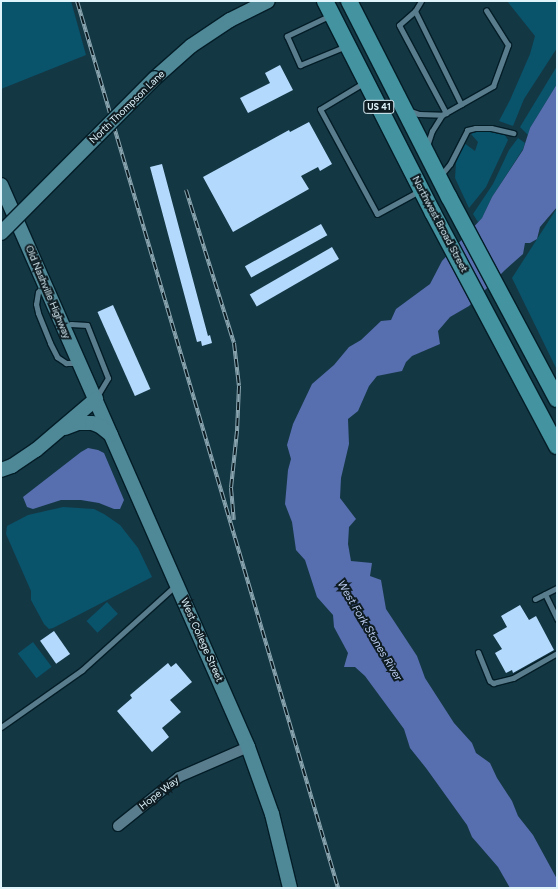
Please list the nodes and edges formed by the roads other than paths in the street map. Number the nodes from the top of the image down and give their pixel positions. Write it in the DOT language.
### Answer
graph roads {
  1 [pos="268,1"];
  2 [pos="349,1"];
  3 [pos="421,1"];
  4 [pos="328,8"];
  5 [pos="486,10"];
  6 [pos="416,11"];
  7 [pos="347,45"];
  8 [pos="366,81"];
  9 [pos="461,104"];
  10 [pos="404,109"];
  11 [pos="444,114"];
  12 [pos="513,133"];
  13 [pos="426,151"];
  14 [pos="439,178"];
  15 [pos="1,185"];
  16 [pos="421,190"];
  17 [pos="1,233"];
  18 [pos="44,284"];
  19 [pos="63,326"];
  20 [pos="78,363"];
  21 [pos="96,399"];
  22 [pos="557,399"];
  23 [pos="57,431"];
  24 [pos="112,436"];
  25 [pos="557,446"];
  26 [pos="1,470"];
  27 [pos="177,584"];
  28 [pos="557,588"];
  29 [pos="545,594"];
  30 [pos="535,599"];
  31 [pos="557,619"];
  32 [pos="478,652"];
  33 [pos="557,653"];
  34 [pos="1,727"];
  35 [pos="248,747"];
  36 [pos="118,826"];
  37 [pos="290,888"];
  1 -- 17 [label="main road, North Thompson Lane, bridge"];
  2 -- 10 [label="main road, Northwest Broad Street / US 41"];
  3 -- 6 [label="lane"];
  4 -- 7 [label="main road, Northwest Broad Street / US 41"];
  4 -- 7 [label="lane"];
  5 -- 9 [label="lane"];
  6 -- 9 [label="lane"];
  6 -- 11 [label="lane"];
  7 -- 8 [label="main road, Northwest Broad Street / US 41"];
  8 -- 16 [label="main road, Northwest Broad Street / US 41"];
  8 -- 16 [label="lane"];
  9 -- 11 [label="lane"];
  10 -- 11 [label="lane"];
  10 -- 13 [label="main road, Northwest Broad Street / US 41"];
  11 -- 13 [label="lane"];
  12 -- 14 [label="lane"];
  13 -- 14 [label="main road, Northwest Broad Street / US 41"];
  14 -- 22 [label="main road, Northwest Broad Street / US 41"];
  15 -- 18 [label="main road, Old Nashville Highway"];
  16 -- 25 [label="main road, Northwest Broad Street / US 41"];
  18 -- 19 [label="main road, Old Nashville Highway"];
  18 -- 20 [label="lane"];
  19 -- 20 [label="main road, Old Nashville Highway"];
  19 -- 21 [label="lane"];
  20 -- 21 [label="main road, Old Nashville Highway"];
  21 -- 23 [label="main road"];
  21 -- 24 [label="main road, West College Street"];
  23 -- 24 [label="main road"];
  23 -- 26 [label="main road"];
  24 -- 27 [label="main road, West College Street"];
  27 -- 34 [label="lane"];
  27 -- 35 [label="main road, West College Street"];
  28 -- 29 [label="lane"];
  29 -- 30 [label="lane"];
  29 -- 31 [label="lane"];
  32 -- 33 [label="lane"];
  35 -- 36 [label="street, Hope Way"];
  35 -- 37 [label="main road, West College Street"];
}
